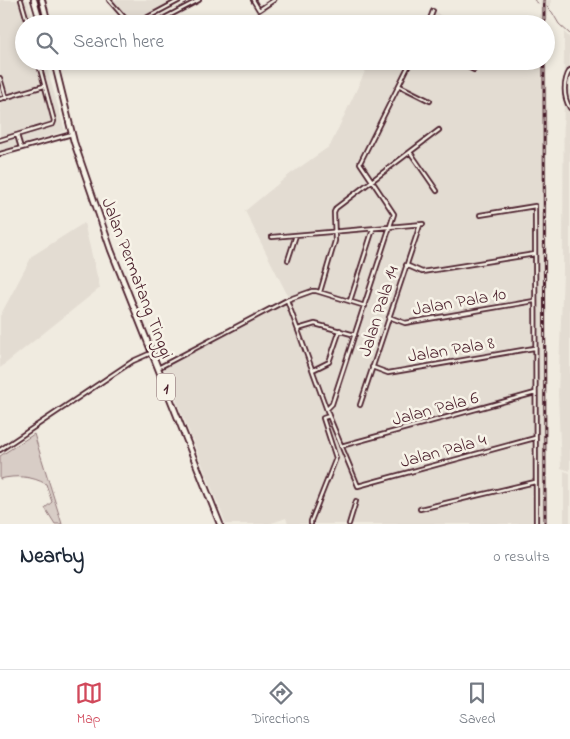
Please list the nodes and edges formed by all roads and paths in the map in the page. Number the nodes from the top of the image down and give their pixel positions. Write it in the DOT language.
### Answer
graph roads {
  1 [pos="21,0"];
  2 [pos="34,0"];
  3 [pos="108,0"];
  4 [pos="180,0"];
  5 [pos="199,0"];
  6 [pos="252,0"];
  7 [pos="274,0"];
  8 [pos="42,1"];
  9 [pos="433,12"];
  10 [pos="25,15"];
  11 [pos="38,15"];
  12 [pos="46,15"];
  13 [pos="122,15"];
  14 [pos="152,15"];
  15 [pos="170,15"];
  16 [pos="432,15"];
  17 [pos="40,70"];
  18 [pos="56,70"];
  19 [pos="407,70"];
  20 [pos="570,70"];
  21 [pos="0,78"];
  22 [pos="44,86"];
  23 [pos="399,86"];
  24 [pos="6,98"];
  25 [pos="0,99"];
  26 [pos="430,101"];
  27 [pos="570,108"];
  28 [pos="439,130"];
  29 [pos="72,134"];
  30 [pos="17,135"];
  31 [pos="0,140"];
  32 [pos="21,148"];
  33 [pos="410,152"];
  34 [pos="0,154"];
  35 [pos="372,180"];
  36 [pos="437,192"];
  37 [pos="480,215"];
  38 [pos="390,228"];
  39 [pos="373,229"];
  40 [pos="335,232"];
  41 [pos="296,235"];
  42 [pos="272,237"];
  43 [pos="535,254"];
  44 [pos="288,260"];
  45 [pos="406,266"];
  46 [pos="320,292"];
  47 [pos="287,300"];
  48 [pos="534,301"];
  49 [pos="350,302"];
  50 [pos="365,306"];
  51 [pos="389,317"];
  52 [pos="298,329"];
  53 [pos="340,330"];
  54 [pos="355,335"];
  55 [pos="534,348"];
  56 [pos="152,352"];
  57 [pos="158,368"];
  58 [pos="372,368"];
  59 [pos="313,370"];
  60 [pos="536,393"];
  61 [pos="360,405"];
  62 [pos="327,409"];
  63 [pos="329,416"];
  64 [pos="535,438"];
  65 [pos="342,446"];
  66 [pos="0,450"];
  67 [pos="535,482"];
  68 [pos="356,501"];
  69 [pos="420,508"];
  70 [pos="219,522"];
  71 [pos="214,524"];
  72 [pos="311,524"];
  73 [pos="349,524"];
  74 [pos="536,524"];
  1 -- 10 [label="street"];
  2 -- 11 [label="highway"];
  3 -- 13 [label="street"];
  4 -- 14 [label="street"];
  5 -- 15 [label="street"];
  6 -- 7 [label="street"];
  8 -- 12 [label="highway"];
  9 -- 16 [label="street"];
  17 -- 22 [label="street"];
  18 -- 29 [label="highway, Jalan Permatang Tinggi / 1"];
  19 -- 23 [label="street"];
  20 -- 27 [label="street"];
  21 -- 24 [label="street"];
  22 -- 24 [label="street"];
  22 -- 30 [label="street"];
  23 -- 26 [label="street"];
  23 -- 35 [label="street"];
  24 -- 25 [label="street"];
  28 -- 33 [label="street"];
  29 -- 32 [label="street"];
  29 -- 56 [label="highway, Jalan Permatang Tinggi / 1"];
  30 -- 31 [label="street"];
  30 -- 32 [label="street"];
  32 -- 34 [label="street"];
  33 -- 35 [label="street"];
  33 -- 36 [label="street"];
  35 -- 38 [label="street"];
  35 -- 40 [label="street"];
  37 -- 43 [label="street"];
  38 -- 39 [label="street"];
  38 -- 45 [label="street, Jalan Pala 14"];
  38 -- 50 [label="street"];
  39 -- 40 [label="street"];
  39 -- 49 [label="street"];
  40 -- 41 [label="street"];
  40 -- 46 [label="street"];
  41 -- 42 [label="street"];
  41 -- 44 [label="street"];
  43 -- 45 [label="street"];
  43 -- 48 [label="street"];
  45 -- 51 [label="street, Jalan Pala 14"];
  46 -- 47 [label="street"];
  46 -- 49 [label="street"];
  47 -- 52 [label="street"];
  47 -- 57 [label="street"];
  48 -- 51 [label="street, Jalan Pala 10"];
  48 -- 55 [label="street"];
  49 -- 50 [label="street"];
  50 -- 54 [label="street"];
  51 -- 58 [label="street, Jalan Pala 14"];
  52 -- 53 [label="street"];
  52 -- 59 [label="street"];
  53 -- 54 [label="street"];
  53 -- 59 [label="street"];
  54 -- 62 [label="street"];
  55 -- 58 [label="street, Jalan Pala 8"];
  55 -- 60 [label="street"];
  56 -- 57 [label="highway, Jalan Permatang Tinggi / 1"];
  56 -- 66 [label="street"];
  57 -- 70 [label="highway, Jalan Permatang Tinggi / 1"];
  58 -- 61 [label="street, Jalan Pala 14"];
  59 -- 62 [label="street"];
  60 -- 64 [label="street"];
  60 -- 65 [label="street, Jalan Pala 6"];
  62 -- 63 [label="street"];
  63 -- 65 [label="street"];
  63 -- 72 [label="street"];
  64 -- 65 [label="street, Jalan Pala 4"];
  64 -- 67 [label="street"];
  67 -- 69 [label="street"];
  67 -- 74 [label="street"];
  68 -- 73 [label="street"];
  70 -- 71 [label="street"];
}
